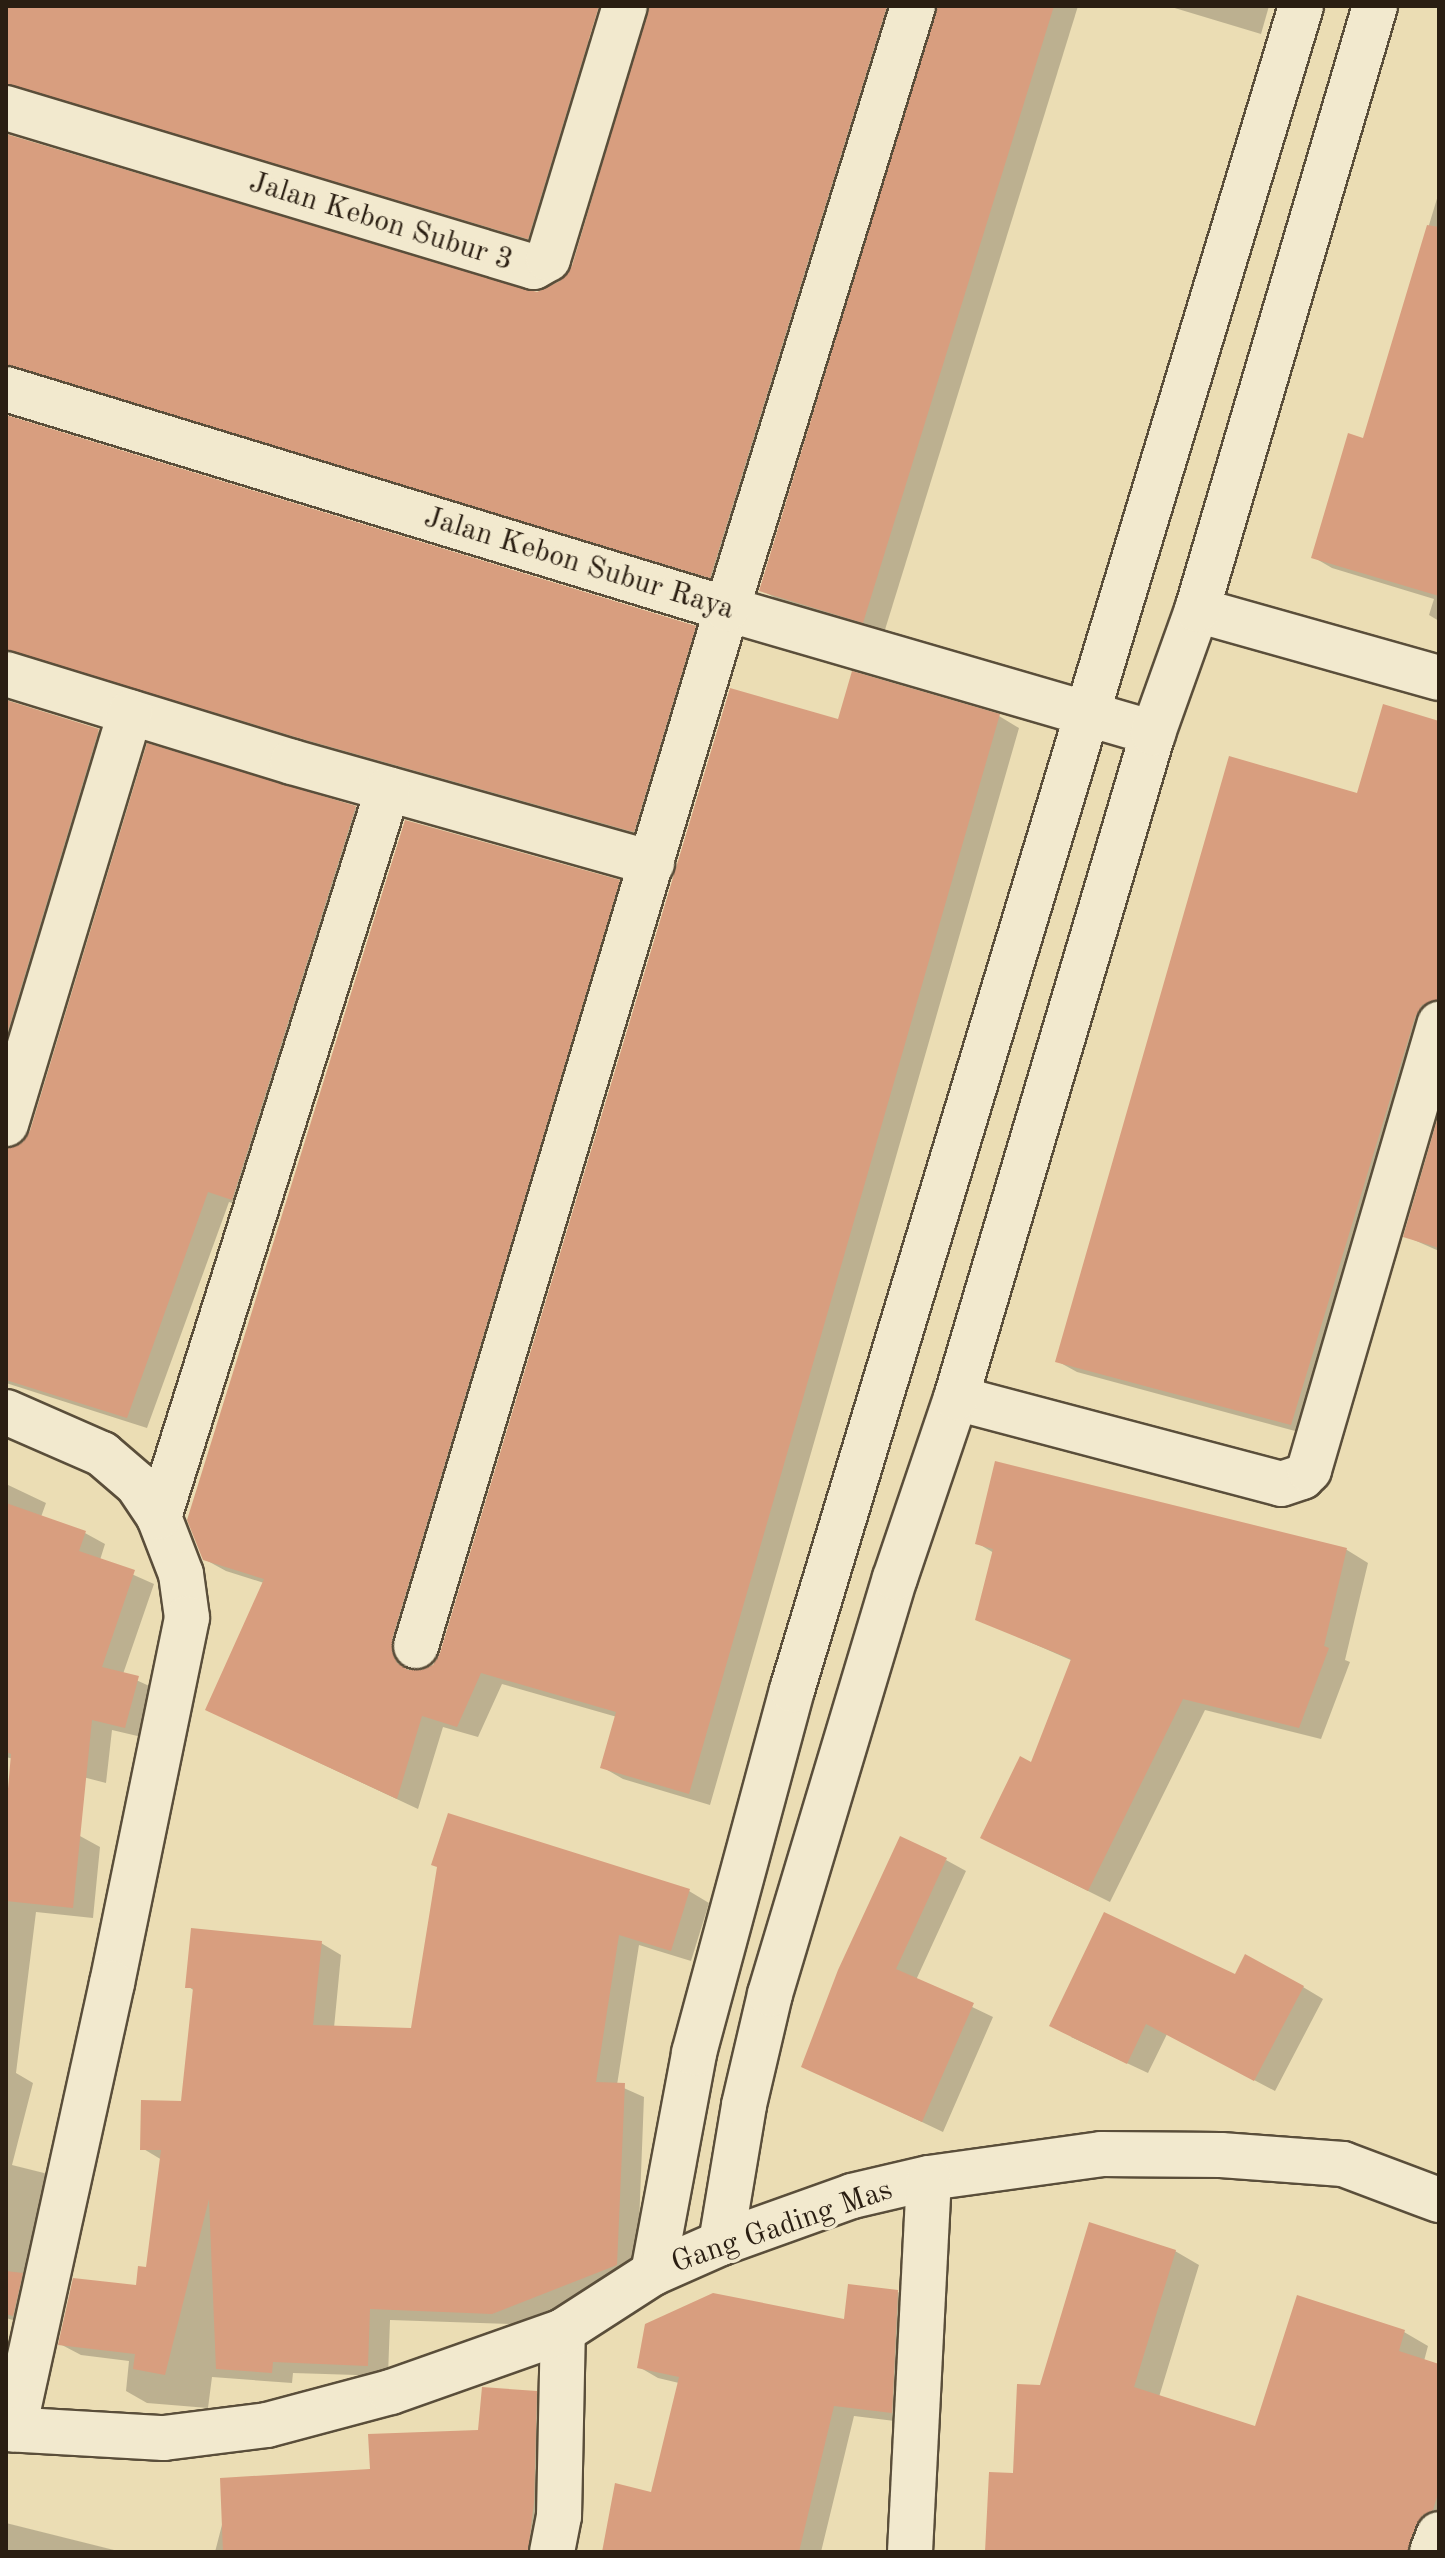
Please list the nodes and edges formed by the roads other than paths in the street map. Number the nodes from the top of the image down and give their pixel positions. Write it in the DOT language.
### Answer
graph roads {
  1 [pos="913,6"];
  2 [pos="1301,6"];
  3 [pos="1375,6"];
  4 [pos="621,7"];
  5 [pos="6,108"];
  6 [pos="6,389"];
  7 [pos="727,609"];
  8 [pos="1197,610"];
  9 [pos="6,674"];
  10 [pos="1439,678"];
  11 [pos="130,712"];
  12 [pos="1089,715"];
  13 [pos="1153,733"];
  14 [pos="388,789"];
  15 [pos="652,863"];
  16 [pos="1439,1024"];
  17 [pos="6,1124"];
  18 [pos="956,1398"];
  19 [pos="6,1412"];
  20 [pos="159,1517"];
  21 [pos="416,1646"];
  22 [pos="929,2178"];
  23 [pos="1439,2200"];
  24 [pos="721,2243"];
  25 [pos="653,2273"];
  26 [pos="563,2331"];
  27 [pos="10,2429"];
  28 [pos="1439,2534"];
  29 [pos="552,2552"];
  30 [pos="910,2552"];
  31 [pos="1432,2552"];
  1 -- 7 [label="street"];
  2 -- 12 [label="street"];
  3 -- 8 [label="street"];
  4 -- 5 [label="street, Jalan Kebon Subur 3"];
  6 -- 7 [label="street, Jalan Kebon Subur Raya"];
  7 -- 12 [label="street, Jalan Kebon Subur Raya"];
  7 -- 15 [label="street"];
  8 -- 10 [label="street"];
  8 -- 13 [label="street"];
  9 -- 11 [label="street"];
  11 -- 14 [label="street"];
  11 -- 17 [label="street"];
  12 -- 13 [label="street, Jalan Kebon Subur Raya"];
  12 -- 25 [label="street"];
  13 -- 18 [label="street"];
  14 -- 15 [label="street"];
  14 -- 20 [label="street"];
  15 -- 21 [label="street"];
  16 -- 18 [label="street"];
  18 -- 24 [label="street"];
  19 -- 20 [label="street"];
  20 -- 27 [label="street"];
  22 -- 23 [label="street, Gang Gading Mas"];
  22 -- 24 [label="street, Gang Gading Mas"];
  22 -- 30 [label="street"];
  24 -- 25 [label="street, Gang Gading Mas"];
  25 -- 26 [label="street, Gang Gading Mas"];
  26 -- 27 [label="street, Gang Gading Mas"];
  26 -- 29 [label="street"];
  28 -- 31 [label="street"];
}
